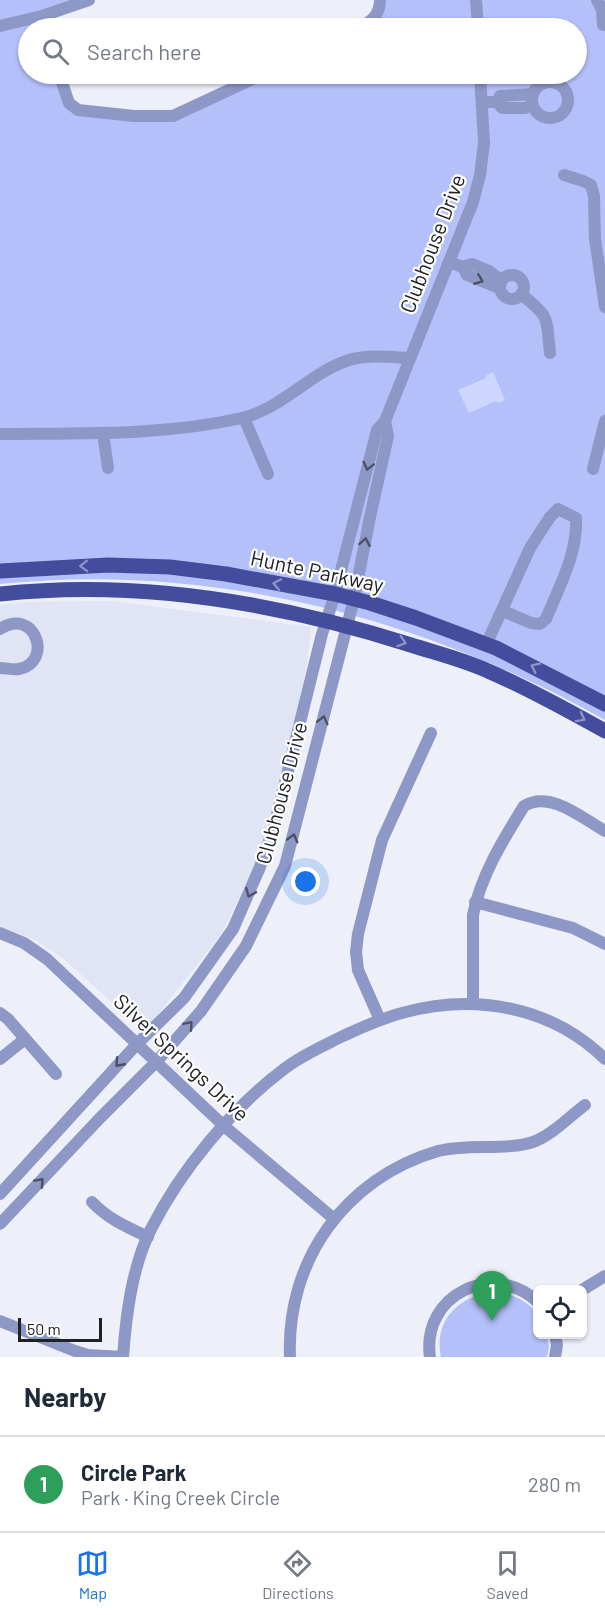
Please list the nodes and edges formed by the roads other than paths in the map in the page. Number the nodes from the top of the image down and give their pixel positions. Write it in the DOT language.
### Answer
graph roads {
  1 [pos="89,0"];
  2 [pos="380,0"];
  3 [pos="476,0"];
  4 [pos="597,0"];
  5 [pos="52,18"];
  6 [pos="375,18"];
  7 [pos="477,18"];
  8 [pos="18,24"];
  9 [pos="603,25"];
  10 [pos="0,26"];
  11 [pos="62,84"];
  12 [pos="242,84"];
  13 [pos="481,84"];
  14 [pos="533,100"];
  15 [pos="482,102"];
  16 [pos="564,176"];
  17 [pos="449,262"];
  18 [pos="500,284"];
  19 [pos="521,294"];
  20 [pos="605,307"];
  21 [pos="550,353"];
  22 [pos="410,358"];
  23 [pos="244,418"];
  24 [pos="385,421"];
  25 [pos="605,421"];
  26 [pos="104,433"];
  27 [pos="0,434"];
  28 [pos="108,468"];
  29 [pos="593,470"];
  30 [pos="268,474"];
  31 [pos="0,571"];
  32 [pos="0,594"];
  33 [pos="335,594"];
  34 [pos="354,599"];
  35 [pos="503,611"];
  36 [pos="327,621"];
  37 [pos="347,625"];
  38 [pos="0,629"];
  39 [pos="486,645"];
  40 [pos="0,668"];
  41 [pos="605,704"];
  42 [pos="605,731"];
  43 [pos="431,733"];
  44 [pos="605,831"];
  45 [pos="475,902"];
  46 [pos="0,933"];
  47 [pos="605,944"];
  48 [pos="473,1004"];
  49 [pos="0,1013"];
  50 [pos="380,1020"];
  51 [pos="25,1039"];
  52 [pos="137,1044"];
  53 [pos="0,1059"];
  54 [pos="605,1059"];
  55 [pos="156,1062"];
  56 [pos="56,1074"];
  57 [pos="585,1105"];
  58 [pos="224,1126"];
  59 [pos="0,1194"];
  60 [pos="92,1202"];
  61 [pos="333,1218"];
  62 [pos="0,1224"];
  63 [pos="148,1237"];
  64 [pos="605,1276"];
  65 [pos="587,1287"];
  66 [pos="533,1299"];
  67 [pos="0,1321"];
  68 [pos="556,1339"];
  69 [pos="122,1357"];
  70 [pos="291,1357"];
  71 [pos="430,1357"];
  72 [pos="555,1357"];
  1 -- 5 [label="street"];
  2 -- 6 [label="street"];
  3 -- 7 [label="street"];
  4 -- 9 [label="street"];
  8 -- 10 [label="street"];
  11 -- 12 [label="street"];
  13 -- 15 [label="street, Clubhouse Drive"];
  14 -- 15 [label="street"];
  15 -- 17 [label="street, Clubhouse Drive"];
  16 -- 20 [label="street"];
  17 -- 18 [label="street"];
  17 -- 22 [label="street, Clubhouse Drive"];
  18 -- 19 [label="street"];
  18 -- 19 [label="street"];
  19 -- 21 [label="street"];
  22 -- 23 [label="street"];
  22 -- 24 [label="street, Clubhouse Drive"];
  23 -- 26 [label="street"];
  23 -- 30 [label="street"];
  24 -- 33 [label="street, Clubhouse Drive, one-way"];
  34 -- 24 [label="street, Clubhouse Drive, one-way"];
  25 -- 29 [label="street"];
  26 -- 27 [label="street"];
  26 -- 28 [label="street"];
  33 -- 31 [label="main road, Hunte Parkway, one-way"];
  32 -- 36 [label="main road, Hunte Parkway"];
  33 -- 34 [label="main road, Hunte Parkway"];
  33 -- 36 [label="street, Clubhouse Drive"];
  34 -- 37 [label="street, Clubhouse Drive"];
  34 -- 39 [label="main road, Hunte Parkway"];
  35 -- 35 [label="street"];
  35 -- 39 [label="street"];
  36 -- 37 [label="main road, Hunte Parkway"];
  36 -- 52 [label="street, Clubhouse Drive, one-way"];
  37 -- 42 [label="main road, Hunte Parkway, one-way"];
  55 -- 37 [label="street, Clubhouse Drive, one-way"];
  38 -- 40 [label="street"];
  41 -- 39 [label="main road, Hunte Parkway, one-way"];
  43 -- 50 [label="street"];
  44 -- 45 [label="street"];
  45 -- 47 [label="street"];
  45 -- 48 [label="street"];
  46 -- 52 [label="street, Silver Springs Drive"];
  48 -- 50 [label="street"];
  48 -- 54 [label="street"];
  49 -- 51 [label="street"];
  50 -- 58 [label="street"];
  51 -- 53 [label="street"];
  51 -- 56 [label="street"];
  52 -- 55 [label="street, Silver Springs Drive"];
  52 -- 59 [label="street, Clubhouse Drive, one-way"];
  55 -- 58 [label="street, Silver Springs Drive"];
  62 -- 55 [label="street, Clubhouse Drive, one-way"];
  57 -- 61 [label="street"];
  58 -- 61 [label="street, Silver Springs Drive"];
  58 -- 63 [label="street"];
  60 -- 63 [label="street"];
  61 -- 70 [label="street"];
  63 -- 69 [label="street"];
  64 -- 65 [label="street"];
  66 -- 71 [label="street"];
  67 -- 69 [label="street"];
  68 -- 72 [label="street"];
}
